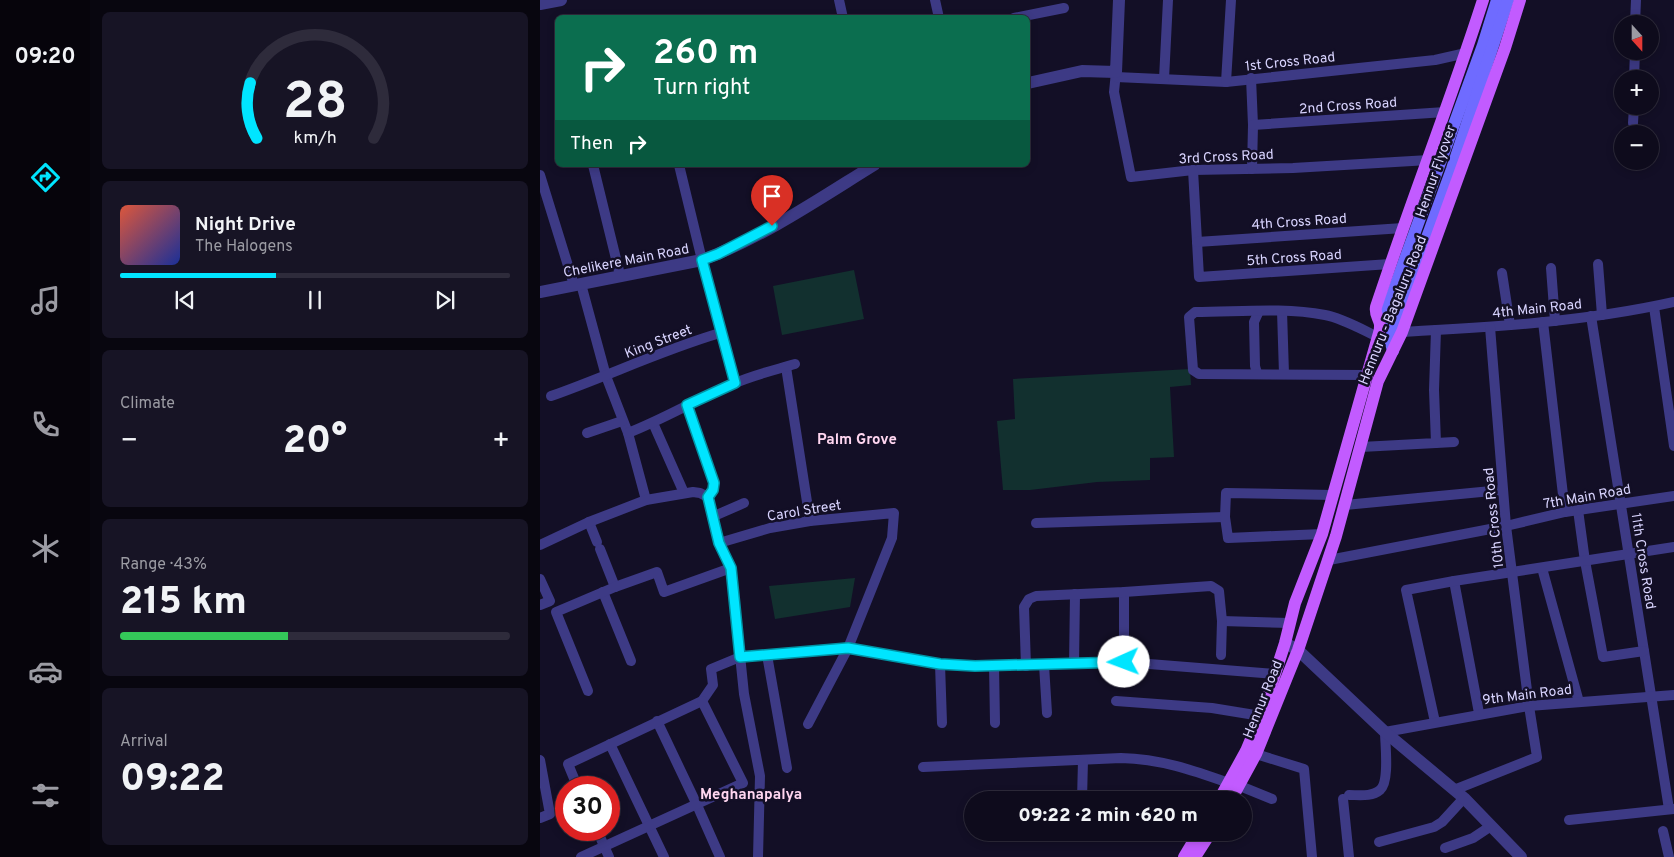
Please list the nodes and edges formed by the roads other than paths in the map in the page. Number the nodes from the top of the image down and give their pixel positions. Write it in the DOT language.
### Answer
graph roads {
  1 [pos="561,0"];
  2 [pos="839,0"];
  3 [pos="935,0"];
  4 [pos="1119,0"];
  5 [pos="1168,0"];
  6 [pos="1231,0"];
  7 [pos="1482,0"];
  8 [pos="1496,0"];
  9 [pos="1508,0"];
  10 [pos="1520,0"];
  11 [pos="1636,0"];
  12 [pos="540,4"];
  13 [pos="1064,8"];
  14 [pos="842,15"];
  15 [pos="938,15"];
  16 [pos="1029,15"];
  17 [pos="1635,15"];
  18 [pos="1466,53"];
  19 [pos="1116,75"];
  20 [pos="1251,78"];
  21 [pos="1164,79"];
  22 [pos="1226,82"];
  23 [pos="1030,83"];
  24 [pos="1445,112"];
  25 [pos="1634,115"];
  26 [pos="1634,122"];
  27 [pos="1253,125"];
  28 [pos="1429,160"];
  29 [pos="593,167"];
  30 [pos="679,167"];
  31 [pos="871,167"];
  32 [pos="1252,169"];
  33 [pos="1193,170"];
  34 [pos="540,175"];
  35 [pos="1403,228"];
  36 [pos="1197,242"];
  37 [pos="702,260"];
  38 [pos="1390,264"];
  39 [pos="1598,264"];
  40 [pos="1551,268"];
  41 [pos="1502,273"];
  42 [pos="620,275"];
  43 [pos="577,285"];
  44 [pos="540,292"];
  45 [pos="1397,302"];
  46 [pos="1674,302"];
  47 [pos="1654,307"];
  48 [pos="1259,311"];
  49 [pos="1282,311"];
  50 [pos="1596,316"];
  51 [pos="1555,321"];
  52 [pos="1543,322"];
  53 [pos="1510,325"];
  54 [pos="1490,327"];
  55 [pos="1436,330"];
  56 [pos="1380,331"];
  57 [pos="1402,332"];
  58 [pos="720,333"];
  59 [pos="1393,351"];
  60 [pos="1257,373"];
  61 [pos="1284,374"];
  62 [pos="1367,375"];
  63 [pos="606,376"];
  64 [pos="735,383"];
  65 [pos="551,396"];
  66 [pos="687,405"];
  67 [pos="622,421"];
  68 [pos="654,423"];
  69 [pos="587,433"];
  70 [pos="628,433"];
  71 [pos="1454,442"];
  72 [pos="1436,443"];
  73 [pos="1674,446"];
  74 [pos="1361,447"];
  75 [pos="1502,490"];
  76 [pos="684,493"];
  77 [pos="1332,495"];
  78 [pos="1674,496"];
  79 [pos="708,497"];
  80 [pos="646,500"];
  81 [pos="744,502"];
  82 [pos="1621,504"];
  83 [pos="1345,505"];
  84 [pos="1578,510"];
  85 [pos="1565,512"];
  86 [pos="712,517"];
  87 [pos="1225,517"];
  88 [pos="810,521"];
  89 [pos="589,522"];
  90 [pos="1036,523"];
  91 [pos="1506,526"];
  92 [pos="1322,534"];
  93 [pos="719,543"];
  94 [pos="540,545"];
  95 [pos="1674,547"];
  96 [pos="1629,554"];
  97 [pos="1329,560"];
  98 [pos="1585,561"];
  99 [pos="731,568"];
  100 [pos="1542,568"];
  101 [pos="1512,572"];
  102 [pos="540,579"];
  103 [pos="1454,581"];
  104 [pos="615,587"];
  105 [pos="603,592"];
  106 [pos="1124,592"];
  107 [pos="1075,594"];
  108 [pos="540,605"];
  109 [pos="1312,606"];
  110 [pos="1222,621"];
  111 [pos="1290,623"];
  112 [pos="1285,643"];
  113 [pos="848,648"];
  114 [pos="1298,650"];
  115 [pos="1644,651"];
  116 [pos="767,655"];
  117 [pos="1221,655"];
  118 [pos="740,657"];
  119 [pos="631,661"];
  120 [pos="1124,662"];
  121 [pos="940,664"];
  122 [pos="1074,664"];
  123 [pos="994,665"];
  124 [pos="1044,665"];
  125 [pos="1026,666"];
  126 [pos="1275,674"];
  127 [pos="588,692"];
  128 [pos="1674,695"];
  129 [pos="1652,697"];
  130 [pos="702,701"];
  131 [pos="1116,701"];
  132 [pos="1579,702"];
  133 [pos="1529,706"];
  134 [pos="1047,713"];
  135 [pos="1479,714"];
  136 [pos="1261,716"];
  137 [pos="657,722"];
  138 [pos="1435,722"];
  139 [pos="942,723"];
  140 [pos="808,724"];
  141 [pos="995,724"];
  142 [pos="1385,732"];
  143 [pos="610,744"];
  144 [pos="1256,754"];
  145 [pos="540,760"];
  146 [pos="1083,760"];
  147 [pos="923,766"];
  148 [pos="787,768"];
  149 [pos="573,776"];
  150 [pos="1235,784"];
  151 [pos="1082,791"];
  152 [pos="1228,791"];
  153 [pos="1233,791"];
  154 [pos="543,794"];
  155 [pos="1459,794"];
  156 [pos="1272,799"];
  157 [pos="697,805"];
  158 [pos="1672,809"];
  159 [pos="540,818"];
  160 [pos="1569,820"];
  161 [pos="650,826"];
  162 [pos="1491,826"];
  163 [pos="1663,830"];
  164 [pos="602,841"];
  165 [pos="1194,841"];
  166 [pos="1206,841"];
  167 [pos="1379,842"];
  168 [pos="604,846"];
  169 [pos="1445,848"];
  170 [pos="581,857"];
  171 [pos="609,857"];
  172 [pos="664,857"];
  173 [pos="720,857"];
  174 [pos="758,857"];
  175 [pos="1184,857"];
  176 [pos="1196,857"];
  177 [pos="1312,857"];
  178 [pos="1349,857"];
  179 [pos="1521,857"];
  180 [pos="1669,857"];
  1 -- 12 [label="street"];
  2 -- 14 [label="street"];
  3 -- 15 [label="street"];
  4 -- 19 [label="street"];
  5 -- 21 [label="street"];
  6 -- 22 [label="street"];
  7 -- 18 [label="main road, Hennuru - Bagaluru Road"];
  8 -- 45 [label="main road, Hennur Flyover"];
  9 -- 45 [label="main road, Hennur Flyover"];
  10 -- 57 [label="main road, Hennuru - Bagaluru Road"];
  11 -- 17 [label="street"];
  13 -- 16 [label="street"];
  18 -- 20 [label="street, 1st Cross Road"];
  18 -- 24 [label="main road, Hennuru - Bagaluru Road"];
  19 -- 21 [label="street, 1st Cross Road"];
  19 -- 23 [label="street"];
  19 -- 33 [label="street, 3rd Cross Road"];
  20 -- 22 [label="street, 1st Cross Road"];
  20 -- 27 [label="street"];
  21 -- 22 [label="street, 1st Cross Road"];
  24 -- 27 [label="street, 2nd Cross Road"];
  24 -- 28 [label="main road, Hennuru - Bagaluru Road"];
  25 -- 26 [label="street"];
  27 -- 32 [label="street"];
  28 -- 32 [label="street, 3rd Cross Road"];
  28 -- 35 [label="main road, Hennuru - Bagaluru Road"];
  29 -- 42 [label="street"];
  30 -- 37 [label="street"];
  31 -- 37 [label="street, Chelikere Main Road"];
  32 -- 33 [label="street, 3rd Cross Road"];
  33 -- 36 [label="street"];
  34 -- 43 [label="street"];
  35 -- 36 [label="street, 4th Cross Road"];
  35 -- 38 [label="main road, Hennuru - Bagaluru Road"];
  36 -- 38 [label="street, 5th Cross Road"];
  37 -- 42 [label="street, Chelikere Main Road"];
  37 -- 58 [label="street"];
  38 -- 56 [label="main road, Hennuru - Bagaluru Road"];
  39 -- 50 [label="street, 11th Cross Road"];
  40 -- 51 [label="street"];
  41 -- 53 [label="street"];
  42 -- 43 [label="street, Chelikere Main Road"];
  43 -- 44 [label="street, Chelikere Main Road"];
  43 -- 63 [label="street"];
  45 -- 56 [label="main road, Hennur Flyover"];
  45 -- 59 [label="main road, Hennur Flyover"];
  46 -- 47 [label="street, 4th Main Road"];
  47 -- 50 [label="street, 4th Main Road"];
  47 -- 73 [label="street"];
  48 -- 49 [label="street"];
  48 -- 60 [label="street"];
  48 -- 60 [label="street"];
  49 -- 56 [label="street"];
  49 -- 61 [label="street"];
  50 -- 51 [label="street, 4th Main Road"];
  50 -- 82 [label="street, 11th Cross Road"];
  51 -- 52 [label="street, 4th Main Road"];
  52 -- 53 [label="street, 4th Main Road"];
  52 -- 85 [label="street"];
  53 -- 54 [label="street, 4th Main Road"];
  54 -- 55 [label="street, 4th Main Road"];
  54 -- 75 [label="street, 10th Cross Road"];
  55 -- 57 [label="street, 4th Main Road"];
  55 -- 72 [label="street"];
  56 -- 62 [label="main road, Hennuru - Bagaluru Road"];
  57 -- 59 [label="main road, Hennuru - Bagaluru Road"];
  58 -- 63 [label="street, King Street"];
  58 -- 64 [label="street"];
  59 -- 74 [label="main road, Hennuru - Bagaluru Road"];
  60 -- 61 [label="street"];
  61 -- 62 [label="street"];
  62 -- 77 [label="main road, Hennuru - Bagaluru Road"];
  63 -- 65 [label="street, King Street"];
  63 -- 67 [label="street"];
  64 -- 66 [label="street"];
  64 -- 88 [label="street"];
  66 -- 68 [label="street"];
  66 -- 79 [label="street"];
  67 -- 69 [label="street"];
  67 -- 70 [label="street"];
  68 -- 70 [label="street"];
  68 -- 76 [label="street"];
  70 -- 80 [label="street"];
  71 -- 72 [label="street"];
  72 -- 74 [label="street"];
  74 -- 83 [label="main road, Hennuru - Bagaluru Road"];
  75 -- 83 [label="street"];
  75 -- 91 [label="street, 10th Cross Road"];
  76 -- 79 [label="street"];
  76 -- 80 [label="street"];
  77 -- 87 [label="street"];
  77 -- 92 [label="main road, Hennuru - Bagaluru Road"];
  78 -- 82 [label="street, 7th Main Road"];
  79 -- 86 [label="street"];
  80 -- 89 [label="street"];
  81 -- 86 [label="street"];
  82 -- 84 [label="street, 7th Main Road"];
  82 -- 96 [label="street, 11th Cross Road"];
  83 -- 97 [label="main road, Hennuru - Bagaluru Road"];
  84 -- 85 [label="street, 7th Main Road"];
  84 -- 98 [label="street"];
  85 -- 91 [label="street, 7th Main Road"];
  86 -- 93 [label="street"];
  87 -- 90 [label="street"];
  87 -- 92 [label="street"];
  88 -- 93 [label="street, Carol Street"];
  88 -- 113 [label="street, Carol Street"];
  89 -- 94 [label="street"];
  89 -- 104 [label="street"];
  91 -- 97 [label="street, 7th Main Road"];
  91 -- 101 [label="street, 10th Cross Road"];
  92 -- 111 [label="main road, Hennuru - Bagaluru Road"];
  93 -- 99 [label="street"];
  95 -- 96 [label="street"];
  96 -- 98 [label="street"];
  96 -- 115 [label="street, 11th Cross Road"];
  97 -- 109 [label="main road, Hennuru - Bagaluru Road"];
  98 -- 100 [label="street"];
  98 -- 115 [label="street"];
  99 -- 104 [label="street"];
  99 -- 118 [label="street"];
  100 -- 101 [label="street"];
  100 -- 132 [label="street"];
  101 -- 103 [label="street"];
  101 -- 133 [label="street, 10th Cross Road"];
  102 -- 108 [label="street"];
  103 -- 135 [label="street"];
  103 -- 138 [label="street"];
  104 -- 105 [label="street"];
  105 -- 119 [label="street"];
  105 -- 127 [label="street"];
  106 -- 107 [label="street"];
  106 -- 110 [label="street"];
  106 -- 120 [label="street"];
  107 -- 122 [label="street"];
  107 -- 125 [label="street"];
  109 -- 114 [label="main road, Hennur Road"];
  110 -- 111 [label="street"];
  110 -- 117 [label="street"];
  111 -- 112 [label="main road, Hennuru - Bagaluru Road"];
  112 -- 114 [label="street"];
  112 -- 126 [label="main road"];
  113 -- 116 [label="street"];
  113 -- 121 [label="street"];
  113 -- 140 [label="street"];
  114 -- 142 [label="street"];
  114 -- 144 [label="main road, Hennur Road"];
  115 -- 129 [label="street, 11th Cross Road"];
  116 -- 118 [label="street"];
  116 -- 148 [label="street"];
  118 -- 130 [label="street"];
  118 -- 174 [label="street"];
  120 -- 122 [label="street"];
  120 -- 126 [label="street"];
  121 -- 123 [label="street"];
  121 -- 139 [label="street"];
  122 -- 124 [label="street"];
  123 -- 125 [label="street"];
  123 -- 141 [label="street"];
  124 -- 125 [label="street"];
  124 -- 134 [label="street"];
  126 -- 136 [label="main road"];
  128 -- 129 [label="street, 9th Main Road"];
  129 -- 132 [label="street, 9th Main Road"];
  129 -- 158 [label="street, 11th Cross Road"];
  130 -- 137 [label="street"];
  130 -- 157 [label="street"];
  131 -- 136 [label="street"];
  132 -- 133 [label="street, 9th Main Road"];
  133 -- 135 [label="street, 9th Main Road"];
  133 -- 155 [label="street, 10th Cross Road"];
  135 -- 138 [label="street, 9th Main Road"];
  136 -- 150 [label="main road"];
  137 -- 143 [label="street"];
  137 -- 157 [label="street"];
  138 -- 142 [label="street, 9th Main Road"];
  142 -- 155 [label="street"];
  142 -- 178 [label="street"];
  143 -- 149 [label="street"];
  143 -- 161 [label="street"];
  144 -- 150 [label="main road, Hennur Road"];
  144 -- 177 [label="street"];
  145 -- 154 [label="street"];
  146 -- 147 [label="street"];
  146 -- 150 [label="street"];
  146 -- 151 [label="street"];
  150 -- 152 [label="main road, Hennur Road"];
  150 -- 153 [label="main road, Hennur Road"];
  150 -- 156 [label="street"];
  154 -- 159 [label="street"];
  155 -- 162 [label="street"];
  155 -- 167 [label="street"];
  157 -- 161 [label="street"];
  157 -- 173 [label="street"];
  158 -- 160 [label="street"];
  161 -- 168 [label="street"];
  161 -- 172 [label="street"];
  162 -- 169 [label="street"];
  162 -- 179 [label="street"];
  163 -- 180 [label="street"];
  164 -- 168 [label="street"];
  165 -- 175 [label="main road"];
  166 -- 176 [label="main road"];
  168 -- 170 [label="street"];
  168 -- 171 [label="street"];
}
